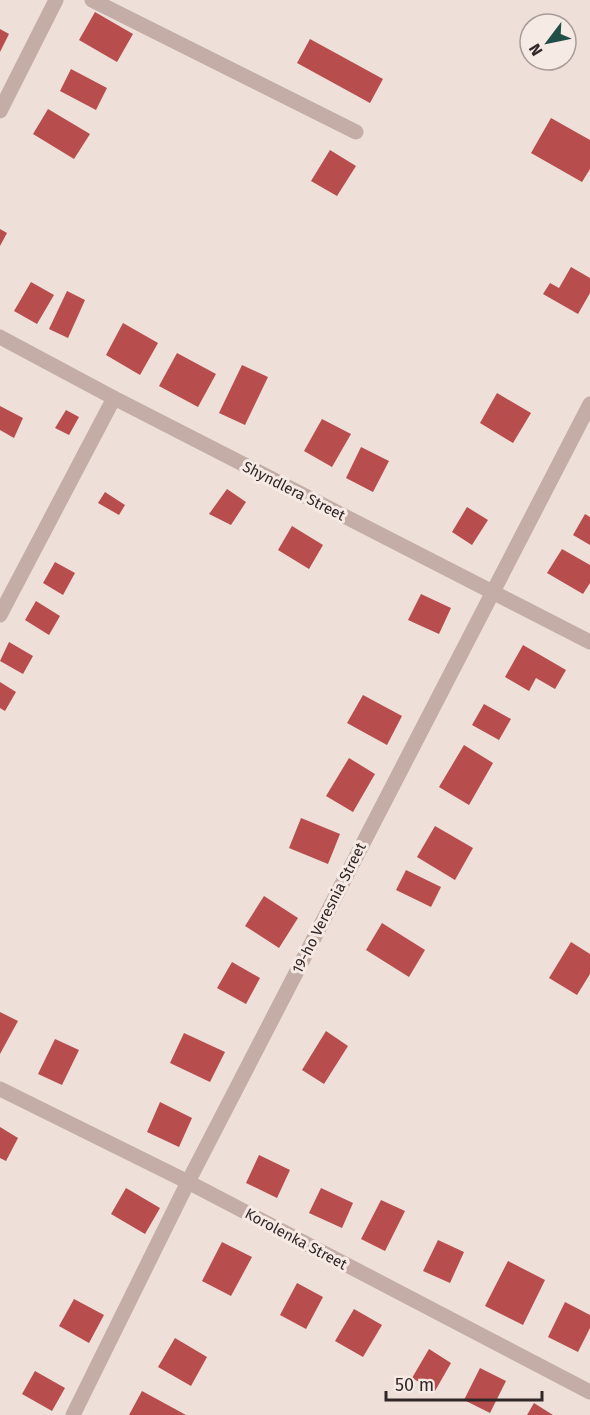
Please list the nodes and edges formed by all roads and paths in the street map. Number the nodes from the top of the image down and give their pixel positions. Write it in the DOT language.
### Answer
graph roads {
  1 [pos="56,0"];
  2 [pos="92,0"];
  3 [pos="0,111"];
  4 [pos="356,132"];
  5 [pos="0,337"];
  6 [pos="114,398"];
  7 [pos="590,404"];
  8 [pos="492,592"];
  9 [pos="0,615"];
  10 [pos="590,642"];
  11 [pos="0,1089"];
  12 [pos="188,1182"];
  13 [pos="590,1392"];
  14 [pos="73,1415"];
  1 -- 3 [label="street"];
  2 -- 4 [label="street"];
  5 -- 6 [label="street, Shyndlera Street"];
  6 -- 8 [label="street, Shyndlera Street"];
  6 -- 9 [label="street"];
  7 -- 8 [label="street, 19-ho Veresnia Street"];
  8 -- 10 [label="street, Shyndlera Street"];
  8 -- 12 [label="street, 19-ho Veresnia Street"];
  11 -- 12 [label="street, Korolenka Street"];
  12 -- 13 [label="street, Korolenka Street"];
  12 -- 14 [label="street, 19-ho Veresnia Street"];
}
